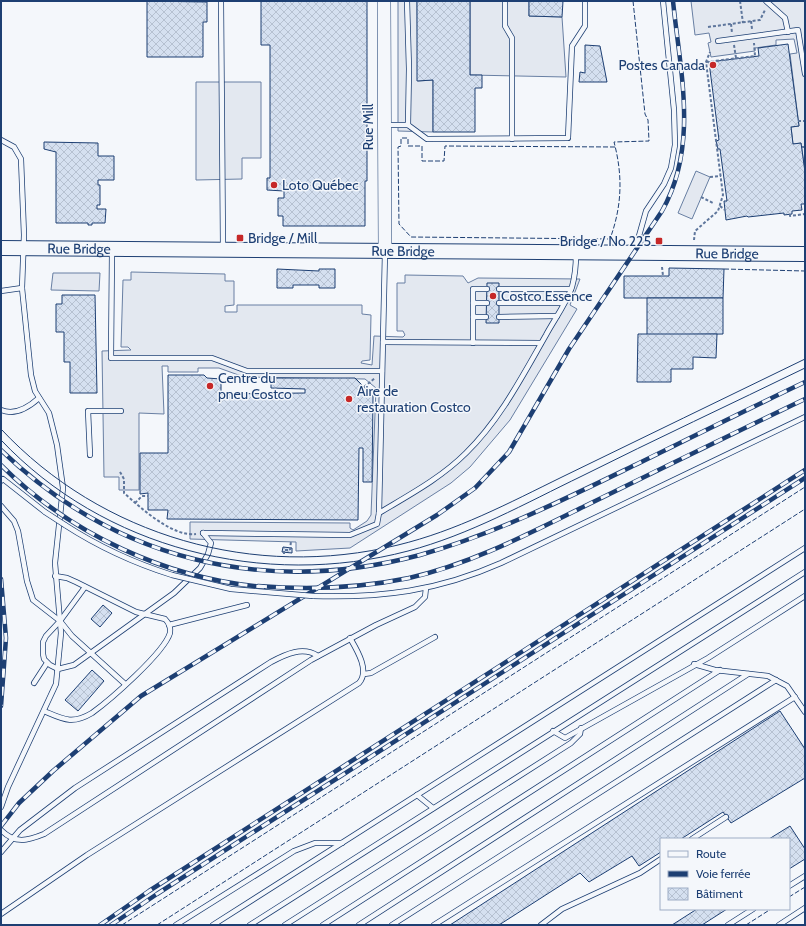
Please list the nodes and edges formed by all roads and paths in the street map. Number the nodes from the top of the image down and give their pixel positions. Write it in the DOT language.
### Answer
graph roads {
  1 [pos="221,1"];
  2 [pos="384,1"];
  3 [pos="407,1"];
  4 [pos="505,1"];
  5 [pos="585,1"];
  6 [pos="663,1"];
  7 [pos="740,1"];
  8 [pos="765,4"];
  9 [pos="725,20"];
  10 [pos="743,22"];
  11 [pos="726,25"];
  12 [pos="708,27"];
  13 [pos="788,32"];
  14 [pos="718,41"];
  15 [pos="710,52"];
  16 [pos="755,56"];
  17 [pos="706,62"];
  18 [pos="805,74"];
  19 [pos="805,120"];
  20 [pos="798,121"];
  21 [pos="384,125"];
  22 [pos="408,125"];
  23 [pos="512,138"];
  24 [pos="1,140"];
  25 [pos="802,147"];
  26 [pos="805,147"];
  27 [pos="721,176"];
  28 [pos="710,177"];
  29 [pos="701,197"];
  30 [pos="713,203"];
  31 [pos="720,206"];
  32 [pos="725,210"];
  33 [pos="790,214"];
  34 [pos="805,214"];
  35 [pos="694,240"];
  36 [pos="1,248"];
  37 [pos="24,248"];
  38 [pos="112,249"];
  39 [pos="223,251"];
  40 [pos="385,252"];
  41 [pos="576,253"];
  42 [pos="634,253"];
  43 [pos="805,254"];
  44 [pos="662,267"];
  45 [pos="663,276"];
  46 [pos="22,288"];
  47 [pos="487,289"];
  48 [pos="499,289"];
  49 [pos="571,289"];
  50 [pos="1,292"];
  51 [pos="473,303"];
  52 [pos="486,303"];
  53 [pos="499,303"];
  54 [pos="564,303"];
  55 [pos="557,316"];
  56 [pos="473,317"];
  57 [pos="486,317"];
  58 [pos="499,317"];
  59 [pos="383,342"];
  60 [pos="473,343"];
  61 [pos="541,343"];
  62 [pos="382,371"];
  63 [pos="370,383"];
  64 [pos="364,387"];
  65 [pos="39,398"];
  66 [pos="1,410"];
  67 [pos="121,411"];
  68 [pos="805,417"];
  69 [pos="90,455"];
  70 [pos="120,472"];
  71 [pos="2,479"];
  72 [pos="148,496"];
  73 [pos="136,503"];
  74 [pos="1,506"];
  75 [pos="380,513"];
  76 [pos="191,534"];
  77 [pos="290,548"];
  78 [pos="805,548"];
  79 [pos="284,554"];
  80 [pos="805,572"];
  81 [pos="55,576"];
  82 [pos="85,587"];
  83 [pos="426,588"];
  84 [pos="805,596"];
  85 [pos="247,605"];
  86 [pos="145,614"];
  87 [pos="60,621"];
  88 [pos="169,625"];
  89 [pos="435,637"];
  90 [pos="350,638"];
  91 [pos="90,653"];
  92 [pos="318,656"];
  93 [pos="47,663"];
  94 [pos="694,664"];
  95 [pos="58,669"];
  96 [pos="720,670"];
  97 [pos="364,674"];
  98 [pos="748,674"];
  99 [pos="776,680"];
  100 [pos="34,683"];
  101 [pos="125,684"];
  102 [pos="795,697"];
  103 [pos="44,711"];
  104 [pos="805,712"];
  105 [pos="581,728"];
  106 [pos="553,731"];
  107 [pos="417,795"];
  108 [pos="1,807"];
  109 [pos="433,808"];
  110 [pos="726,817"];
  111 [pos="1,830"];
  112 [pos="13,838"];
  113 [pos="694,838"];
  114 [pos="342,843"];
  115 [pos="1,852"];
  116 [pos="660,860"];
  117 [pos="805,876"];
  118 [pos="790,885"];
  119 [pos="805,908"];
  120 [pos="751,910"];
  121 [pos="1,914"];
  122 [pos="176,925"];
  123 [pos="213,925"];
  124 [pos="250,925"];
  125 [pos="285,925"];
  126 [pos="323,925"];
  127 [pos="359,925"];
  128 [pos="392,925"];
  129 [pos="434,925"];
  130 [pos="541,925"];
  131 [pos="728,925"];
  132 [pos="779,925"];
  1 -- 39 [label="lane"];
  2 -- 21 [label="street, Rue Mill"];
  3 -- 22 [label="lane"];
  4 -- 23 [label="lane"];
  5 -- 23 [label="lane"];
  6 -- 42 [label="lane"];
  7 -- 10 [label="path"];
  8 -- 10 [label="path"];
  8 -- 13 [label="lane"];
  9 -- 11 [label="path"];
  10 -- 11 [label="path"];
  11 -- 12 [label="path"];
  13 -- 14 [label="lane"];
  13 -- 18 [label="lane"];
  15 -- 17 [label="path"];
  16 -- 17 [label="path"];
  17 -- 27 [label="path"];
  19 -- 20 [label="path"];
  21 -- 22 [label="lane"];
  21 -- 40 [label="street, Rue Mill"];
  22 -- 23 [label="lane"];
  24 -- 37 [label="lane"];
  25 -- 26 [label="path"];
  27 -- 28 [label="path"];
  27 -- 31 [label="path"];
  29 -- 30 [label="path"];
  31 -- 32 [label="path"];
  31 -- 35 [label="path"];
  33 -- 34 [label="path"];
  36 -- 37 [label="main road, Rue Bridge"];
  37 -- 38 [label="main road, Rue Bridge"];
  37 -- 46 [label="lane"];
  38 -- 39 [label="main road, Rue Bridge"];
  38 -- 62 [label="lane"];
  39 -- 40 [label="main road, Rue Bridge"];
  40 -- 41 [label="main road, Rue Bridge"];
  40 -- 59 [label="lane"];
  41 -- 42 [label="main road, Rue Bridge"];
  41 -- 49 [label="lane"];
  42 -- 43 [label="main road, Rue Bridge"];
  44 -- 45 [label="path"];
  46 -- 50 [label="lane"];
  46 -- 65 [label="lane"];
  47 -- 51 [label="lane"];
  48 -- 49 [label="lane"];
  49 -- 54 [label="lane"];
  51 -- 52 [label="lane"];
  51 -- 56 [label="lane"];
  53 -- 54 [label="lane"];
  54 -- 55 [label="lane"];
  55 -- 58 [label="lane"];
  55 -- 61 [label="lane"];
  56 -- 57 [label="lane"];
  56 -- 60 [label="lane"];
  59 -- 60 [label="lane"];
  59 -- 62 [label="lane"];
  60 -- 61 [label="lane"];
  61 -- 75 [label="lane"];
  62 -- 75 [label="lane"];
  63 -- 64 [label="path"];
  65 -- 66 [label="lane"];
  65 -- 81 [label="lane"];
  67 -- 69 [label="lane"];
  68 -- 83 [label="lane"];
  70 -- 73 [label="path"];
  71 -- 83 [label="lane, bridge"];
  72 -- 73 [label="path"];
  73 -- 76 [label="path"];
  74 -- 87 [label="lane"];
  75 -- 86 [label="lane"];
  77 -- 79 [label="path"];
  78 -- 107 [label="lane"];
  80 -- 106 [label="lane"];
  81 -- 82 [label="lane"];
  81 -- 87 [label="lane"];
  82 -- 86 [label="lane"];
  82 -- 87 [label="lane"];
  83 -- 90 [label="lane"];
  84 -- 94 [label="lane"];
  85 -- 88 [label="lane"];
  86 -- 88 [label="lane"];
  86 -- 91 [label="lane"];
  87 -- 91 [label="lane"];
  87 -- 93 [label="lane"];
  87 -- 95 [label="lane"];
  88 -- 101 [label="lane"];
  89 -- 97 [label="lane"];
  90 -- 92 [label="lane"];
  90 -- 97 [label="lane"];
  91 -- 95 [label="lane"];
  91 -- 101 [label="lane"];
  92 -- 112 [label="lane"];
  92 -- 112 [label="lane"];
  93 -- 95 [label="lane"];
  93 -- 100 [label="lane"];
  94 -- 96 [label="lane"];
  94 -- 105 [label="lane"];
  95 -- 103 [label="lane"];
  96 -- 98 [label="lane"];
  96 -- 126 [label="lane"];
  97 -- 121 [label="lane"];
  98 -- 99 [label="lane"];
  98 -- 127 [label="lane"];
  99 -- 102 [label="lane"];
  99 -- 128 [label="lane"];
  101 -- 103 [label="lane"];
  102 -- 104 [label="lane"];
  102 -- 129 [label="lane"];
  103 -- 108 [label="lane"];
  105 -- 106 [label="lane"];
  105 -- 125 [label="lane"];
  106 -- 109 [label="lane"];
  107 -- 109 [label="lane"];
  107 -- 114 [label="lane"];
  109 -- 124 [label="lane"];
  110 -- 113 [label="lane"];
  111 -- 112 [label="lane"];
  112 -- 115 [label="lane"];
  114 -- 122 [label="lane"];
  114 -- 123 [label="lane"];
  116 -- 130 [label="lane"];
  117 -- 118 [label="lane"];
  119 -- 132 [label="lane"];
  120 -- 131 [label="lane"];
}
